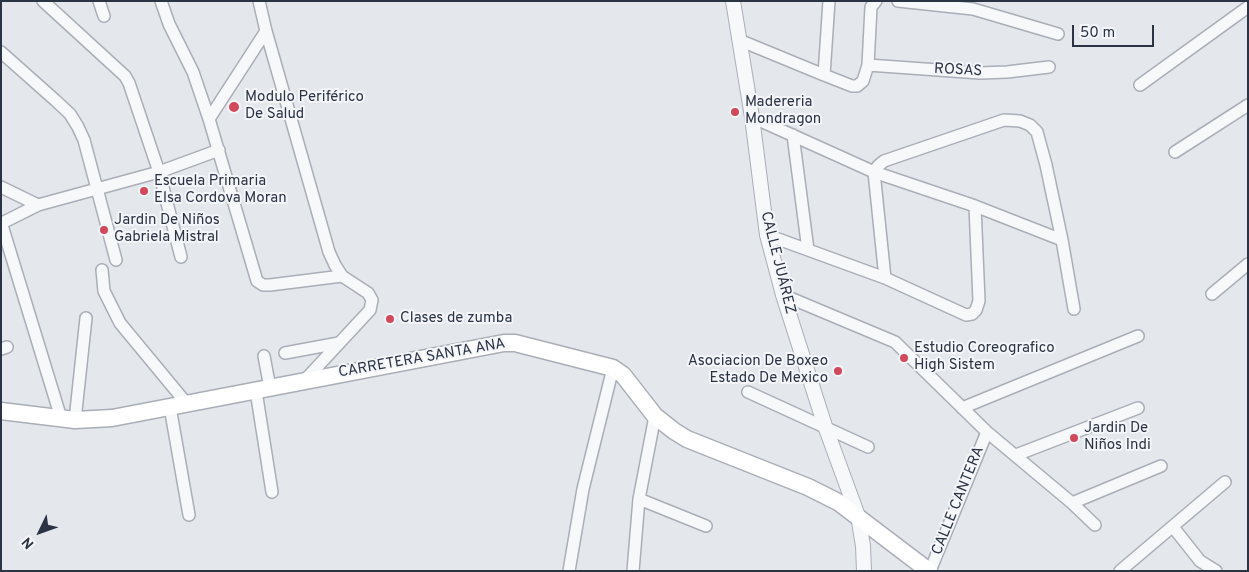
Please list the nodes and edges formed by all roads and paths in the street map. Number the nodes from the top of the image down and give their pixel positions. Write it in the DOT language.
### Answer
graph roads {
  1 [pos="42,1"];
  2 [pos="99,1"];
  3 [pos="161,1"];
  4 [pos="259,1"];
  5 [pos="733,1"];
  6 [pos="829,1"];
  7 [pos="898,1"];
  8 [pos="875,2"];
  9 [pos="1248,7"];
  10 [pos="104,16"];
  11 [pos="266,31"];
  12 [pos="1058,34"];
  13 [pos="739,40"];
  14 [pos="1,52"];
  15 [pos="868,65"];
  16 [pos="1049,67"];
  17 [pos="824,75"];
  18 [pos="1140,85"];
  19 [pos="1248,105"];
  20 [pos="752,117"];
  21 [pos="210,119"];
  22 [pos="793,135"];
  23 [pos="219,150"];
  24 [pos="1175,152"];
  25 [pos="159,172"];
  26 [pos="874,172"];
  27 [pos="1,187"];
  28 [pos="97,189"];
  29 [pos="38,205"];
  30 [pos="975,206"];
  31 [pos="2,222"];
  32 [pos="767,235"];
  33 [pos="1062,240"];
  34 [pos="808,250"];
  35 [pos="181,257"];
  36 [pos="116,260"];
  37 [pos="1248,264"];
  38 [pos="102,270"];
  39 [pos="342,276"];
  40 [pos="885,278"];
  41 [pos="1212,294"];
  42 [pos="784,296"];
  43 [pos="1074,309"];
  44 [pos="86,318"];
  45 [pos="1138,336"];
  46 [pos="339,343"];
  47 [pos="285,353"];
  48 [pos="264,356"];
  49 [pos="613,368"];
  50 [pos="304,380"];
  51 [pos="263,390"];
  52 [pos="748,392"];
  53 [pos="187,404"];
  54 [pos="170,408"];
  55 [pos="962,408"];
  56 [pos="1138,408"];
  57 [pos="1,411"];
  58 [pos="655,416"];
  59 [pos="68,419"];
  60 [pos="825,426"];
  61 [pos="987,432"];
  62 [pos="868,447"];
  63 [pos="1016,455"];
  64 [pos="1161,466"];
  65 [pos="1226,482"];
  66 [pos="272,492"];
  67 [pos="639,499"];
  68 [pos="1072,503"];
  69 [pos="189,515"];
  70 [pos="858,516"];
  71 [pos="1095,525"];
  72 [pos="706,526"];
  73 [pos="1173,527"];
  74 [pos="569,571"];
  75 [pos="633,571"];
  76 [pos="864,571"];
  77 [pos="930,571"];
  78 [pos="1120,571"];
  79 [pos="1216,571"];
  1 -- 25 [label="street"];
  2 -- 10 [label="street"];
  3 -- 21 [label="street"];
  4 -- 11 [label="street"];
  5 -- 13 [label="street, CALLE JUÁREZ"];
  6 -- 17 [label="street"];
  7 -- 12 [label="street"];
  8 -- 15 [label="street"];
  9 -- 18 [label="street"];
  11 -- 21 [label="street"];
  11 -- 39 [label="street"];
  13 -- 17 [label="street"];
  13 -- 20 [label="street, CALLE JUÁREZ"];
  14 -- 28 [label="street"];
  15 -- 16 [label="street, ROSAS"];
  15 -- 17 [label="street"];
  19 -- 24 [label="street"];
  20 -- 22 [label="street"];
  20 -- 32 [label="street, CALLE JUÁREZ"];
  21 -- 23 [label="street"];
  22 -- 26 [label="street"];
  22 -- 34 [label="street"];
  23 -- 25 [label="street"];
  23 -- 39 [label="street"];
  25 -- 28 [label="street"];
  25 -- 35 [label="street"];
  26 -- 30 [label="street"];
  26 -- 33 [label="street"];
  26 -- 40 [label="street"];
  27 -- 29 [label="street"];
  28 -- 29 [label="street"];
  28 -- 36 [label="street"];
  29 -- 31 [label="street"];
  30 -- 33 [label="street"];
  30 -- 40 [label="street"];
  31 -- 59 [label="street"];
  32 -- 34 [label="street"];
  32 -- 42 [label="street, CALLE JUÁREZ"];
  33 -- 43 [label="street"];
  34 -- 40 [label="street"];
  37 -- 41 [label="street"];
  38 -- 53 [label="street"];
  39 -- 46 [label="street"];
  42 -- 55 [label="street"];
  42 -- 60 [label="street, CALLE JUÁREZ"];
  44 -- 59 [label="street"];
  45 -- 55 [label="street"];
  46 -- 47 [label="street"];
  46 -- 50 [label="street"];
  48 -- 51 [label="street"];
  49 -- 50 [label="main road, CARRETERA SANTA ANA"];
  49 -- 58 [label="main road, CARRETERA SANTA ANA"];
  49 -- 74 [label="street"];
  50 -- 51 [label="main road, CARRETERA SANTA ANA"];
  51 -- 53 [label="main road, CARRETERA SANTA ANA"];
  51 -- 66 [label="street"];
  52 -- 60 [label="street"];
  53 -- 54 [label="main road, CARRETERA SANTA ANA"];
  54 -- 59 [label="main road, CARRETERA SANTA ANA"];
  54 -- 69 [label="street"];
  55 -- 61 [label="street"];
  56 -- 63 [label="street"];
  57 -- 59 [label="main road, CARRETERA SANTA ANA"];
  58 -- 67 [label="street"];
  58 -- 70 [label="main road, CARRETERA SANTA ANA"];
  60 -- 62 [label="street"];
  60 -- 70 [label="street, CALLE JUÁREZ"];
  61 -- 63 [label="street"];
  61 -- 77 [label="street, CALLE CANTERA"];
  63 -- 68 [label="street"];
  64 -- 68 [label="street"];
  65 -- 73 [label="street"];
  67 -- 72 [label="street"];
  67 -- 75 [label="street"];
  68 -- 71 [label="street"];
  70 -- 76 [label="street, CALLE JUÁREZ"];
  70 -- 77 [label="main road, CARRETERA SANTA ANA"];
  73 -- 78 [label="street"];
  73 -- 79 [label="street"];
}
